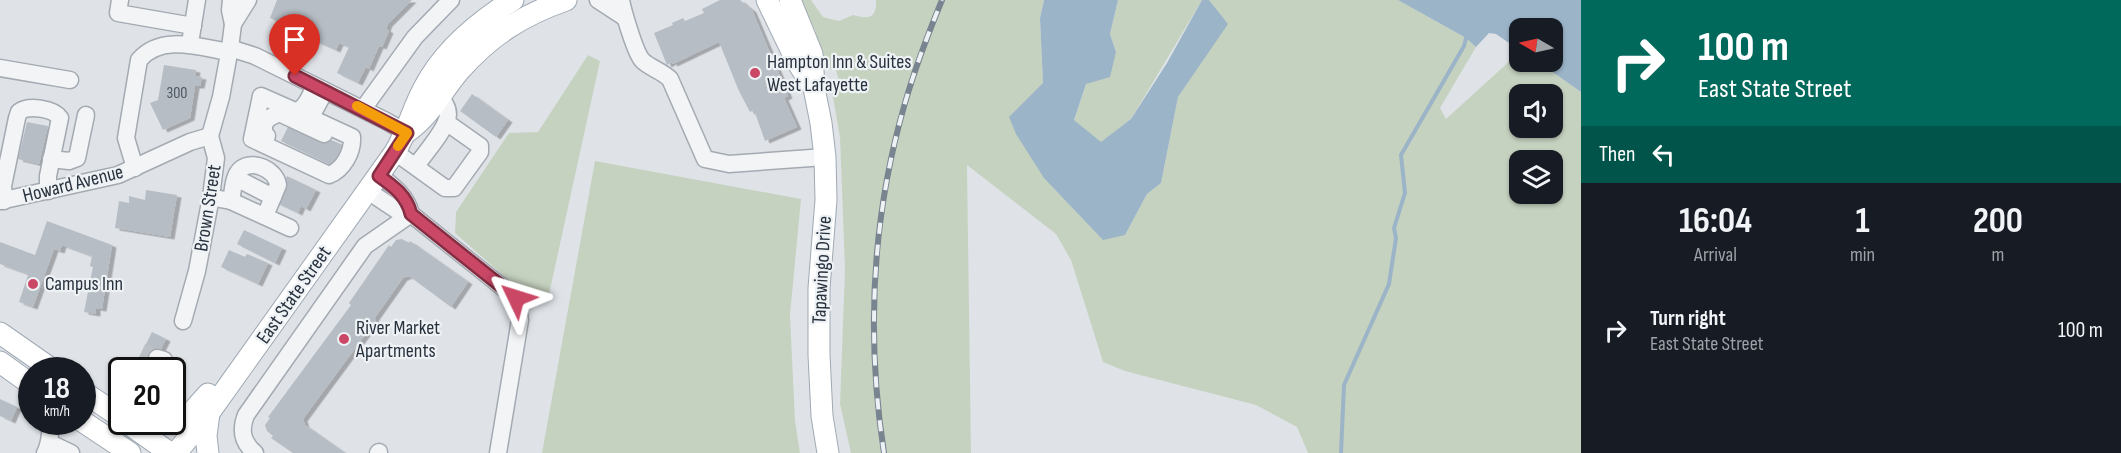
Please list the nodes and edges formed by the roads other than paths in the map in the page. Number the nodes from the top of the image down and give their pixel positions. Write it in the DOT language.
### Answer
graph roads {
  1 [pos="120,0"];
  2 [pos="197,0"];
  3 [pos="231,0"];
  4 [pos="248,0"];
  5 [pos="451,0"];
  6 [pos="513,0"];
  7 [pos="566,0"];
  8 [pos="598,0"];
  9 [pos="621,0"];
  10 [pos="767,0"];
  11 [pos="790,0"];
  12 [pos="624,17"];
  13 [pos="234,24"];
  14 [pos="193,26"];
  15 [pos="189,46"];
  16 [pos="230,50"];
  17 [pos="0,68"];
  18 [pos="70,80"];
  19 [pos="320,88"];
  20 [pos="814,88"];
  21 [pos="440,97"];
  22 [pos="363,109"];
  23 [pos="86,115"];
  24 [pos="446,123"];
  25 [pos="407,133"];
  26 [pos="210,136"];
  27 [pos="352,147"];
  28 [pos="395,152"];
  29 [pos="825,157"];
  30 [pos="51,159"];
  31 [pos="416,166"];
  32 [pos="135,168"];
  33 [pos="338,172"];
  34 [pos="373,183"];
  35 [pos="48,191"];
  36 [pos="211,197"];
  37 [pos="2,201"];
  38 [pos="231,201"];
  39 [pos="411,214"];
  40 [pos="265,216"];
  41 [pos="290,228"];
  42 [pos="183,321"];
  43 [pos="0,333"];
  44 [pos="262,339"];
  45 [pos="34,357"];
  46 [pos="0,362"];
  47 [pos="18,375"];
  48 [pos="208,413"];
  49 [pos="186,415"];
  50 [pos="96,432"];
  51 [pos="146,435"];
  52 [pos="112,445"];
  53 [pos="48,448"];
  54 [pos="71,453"];
  55 [pos="130,453"];
  56 [pos="170,453"];
  57 [pos="176,453"];
  58 [pos="208,453"];
  59 [pos="255,453"];
  60 [pos="498,453"];
  61 [pos="828,453"];
  1 -- 14 [label="street"];
  2 -- 14 [label="street"];
  3 -- 13 [label="street, Brown Street"];
  4 -- 13 [label="street, Brown Street"];
  5 -- 22 [label="street"];
  6 -- 25 [label="main road, East State Street"];
  7 -- 21 [label="main road, East State Street"];
  8 -- 12 [label="street"];
  9 -- 12 [label="street"];
  10 -- 20 [label="main road, Tapawingo Drive"];
  11 -- 20 [label="main road, Tapawingo Drive"];
  12 -- 29 [label="street"];
  13 -- 16 [label="street, Brown Street"];
  14 -- 15 [label="street"];
  15 -- 16 [label="street"];
  15 -- 32 [label="street"];
  16 -- 19 [label="street"];
  16 -- 26 [label="street, Brown Street"];
  17 -- 18 [label="street"];
  19 -- 22 [label="street"];
  19 -- 27 [label="street"];
  19 -- 33 [label="street"];
  20 -- 29 [label="main road, Tapawingo Drive"];
  21 -- 24 [label="street"];
  21 -- 25 [label="main road, East State Street"];
  22 -- 25 [label="street"];
  23 -- 30 [label="street"];
  24 -- 31 [label="street"];
  24 -- 31 [label="street"];
  25 -- 28 [label="main road, East State Street"];
  26 -- 32 [label="street, Howard Avenue"];
  26 -- 36 [label="street, Brown Street"];
  27 -- 33 [label="street"];
  27 -- 33 [label="street"];
  28 -- 31 [label="street"];
  28 -- 34 [label="main road, East State Street"];
  29 -- 61 [label="main road, Tapawingo Drive"];
  30 -- 35 [label="street"];
  30 -- 37 [label="street"];
  32 -- 35 [label="street, Howard Avenue"];
  34 -- 39 [label="street"];
  34 -- 44 [label="main road, East State Street"];
  35 -- 37 [label="street, Howard Avenue"];
  36 -- 38 [label="street"];
  36 -- 42 [label="street, Brown Street"];
  38 -- 40 [label="street"];
  38 -- 40 [label="street"];
  39 -- 59 [label="street"];
  39 -- 60 [label="street"];
  40 -- 41 [label="street"];
  43 -- 45 [label="main road"];
  44 -- 48 [label="main road, East State Street"];
  44 -- 49 [label="main road"];
  46 -- 47 [label="main road"];
  48 -- 57 [label="main road, East State Street"];
  48 -- 58 [label="main road"];
  50 -- 52 [label="main road"];
  51 -- 56 [label="main road"];
  52 -- 55 [label="main road"];
  53 -- 54 [label="street"];
}
